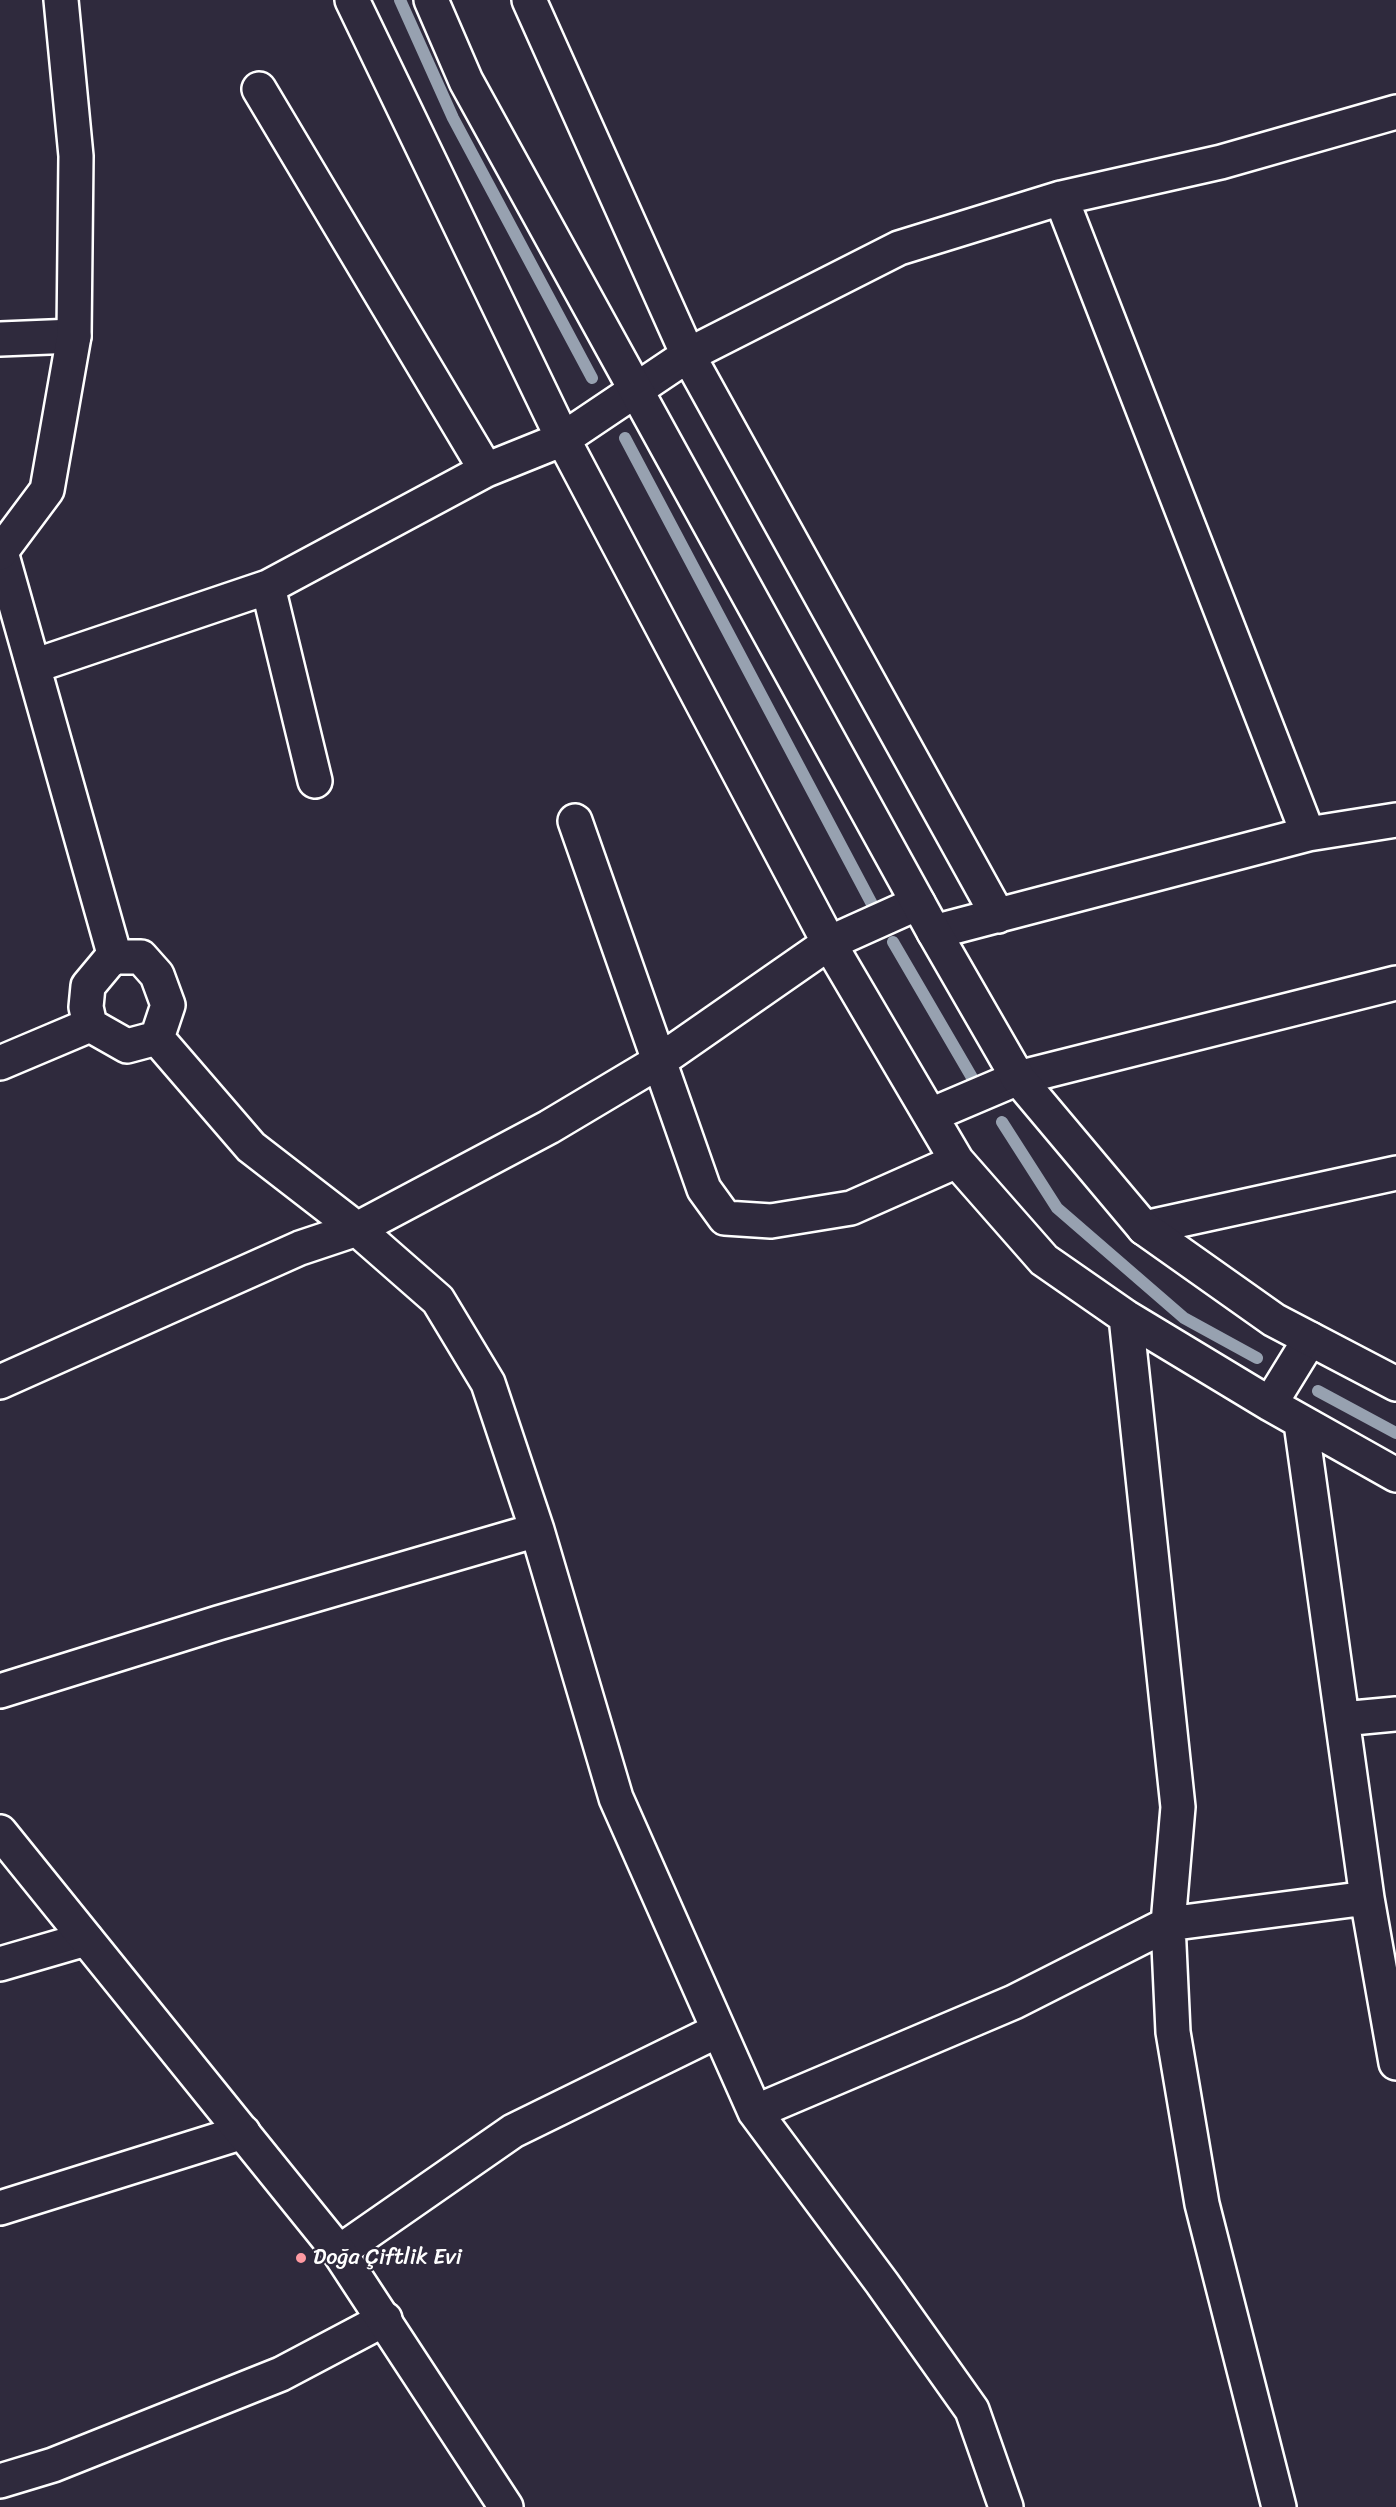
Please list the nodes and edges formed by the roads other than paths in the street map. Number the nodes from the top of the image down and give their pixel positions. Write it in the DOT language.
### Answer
graph roads {
  1 [pos="61,0"];
  2 [pos="352,0"];
  3 [pos="431,0"];
  4 [pos="529,0"];
  5 [pos="259,89"];
  6 [pos="1396,112"];
  7 [pos="1061,198"];
  8 [pos="74,336"];
  9 [pos="0,339"];
  10 [pos="688,355"];
  11 [pos="636,389"];
  12 [pos="563,439"];
  13 [pos="486,470"];
  14 [pos="1,553"];
  15 [pos="268,587"];
  16 [pos="34,666"];
  17 [pos="315,781"];
  18 [pos="1396,820"];
  19 [pos="575,821"];
  20 [pos="1308,834"];
  21 [pos="918,903"];
  22 [pos="998,916"];
  23 [pos="934,932"];
  24 [pos="829,943"];
  25 [pos="115,957"];
  26 [pos="1396,983"];
  27 [pos="90,1025"];
  28 [pos="158,1038"];
  29 [pos="658,1062"];
  30 [pos="0,1063"];
  31 [pos="1018,1078"];
  32 [pos="931,1116"];
  33 [pos="957,1161"];
  34 [pos="1396,1173"];
  35 [pos="1144,1228"];
  36 [pos="357,1229"];
  37 [pos="1126,1317"];
  38 [pos="1310,1339"];
  39 [pos="0,1382"];
  40 [pos="1396,1384"];
  41 [pos="1270,1404"];
  42 [pos="1301,1423"];
  43 [pos="1396,1475"];
  44 [pos="537,1530"];
  45 [pos="0,1691"];
  46 [pos="1396,1714"];
  47 [pos="1342,1719"];
  48 [pos="0,1832"];
  49 [pos="1367,1898"];
  50 [pos="1168,1924"];
  51 [pos="86,1939"];
  52 [pos="0,1964"];
  53 [pos="717,2031"];
  54 [pos="1396,2063"];
  55 [pos="755,2112"];
  56 [pos="243,2132"];
  57 [pos="0,2208"];
  58 [pos="339,2252"];
  59 [pos="385,2319"];
  60 [pos="0,2481"];
  61 [pos="506,2507"];
  62 [pos="1006,2507"];
  63 [pos="1279,2507"];
  1 -- 8 [label="street"];
  2 -- 12 [label="street"];
  3 -- 11 [label="street"];
  4 -- 10 [label="street"];
  5 -- 13 [label="street"];
  6 -- 7 [label="street"];
  7 -- 10 [label="street"];
  7 -- 20 [label="street"];
  8 -- 9 [label="street"];
  8 -- 14 [label="street"];
  10 -- 11 [label="street"];
  10 -- 22 [label="street"];
  11 -- 12 [label="street"];
  11 -- 21 [label="street"];
  12 -- 13 [label="street"];
  12 -- 24 [label="street"];
  13 -- 15 [label="street"];
  14 -- 16 [label="street"];
  15 -- 16 [label="street"];
  15 -- 17 [label="street"];
  16 -- 25 [label="street"];
  18 -- 20 [label="street"];
  19 -- 29 [label="street"];
  20 -- 22 [label="street"];
  21 -- 23 [label="street"];
  21 -- 24 [label="street"];
  22 -- 23 [label="street"];
  23 -- 31 [label="street"];
  24 -- 29 [label="street"];
  24 -- 32 [label="street"];
  25 -- 27 [label="street"];
  25 -- 28 [label="street"];
  26 -- 31 [label="street"];
  27 -- 28 [label="street"];
  27 -- 30 [label="street"];
  28 -- 36 [label="street"];
  29 -- 33 [label="street"];
  29 -- 36 [label="street"];
  31 -- 32 [label="street"];
  31 -- 35 [label="street"];
  32 -- 33 [label="street"];
  33 -- 37 [label="street"];
  34 -- 35 [label="street"];
  35 -- 38 [label="street"];
  36 -- 39 [label="street"];
  36 -- 44 [label="street"];
  37 -- 41 [label="street"];
  37 -- 50 [label="street"];
  38 -- 40 [label="street"];
  38 -- 41 [label="street"];
  41 -- 42 [label="street"];
  42 -- 43 [label="street"];
  42 -- 47 [label="street"];
  44 -- 45 [label="street"];
  44 -- 53 [label="street"];
  46 -- 47 [label="street"];
  47 -- 49 [label="street"];
  48 -- 51 [label="street"];
  49 -- 50 [label="street"];
  49 -- 54 [label="street"];
  50 -- 55 [label="street"];
  50 -- 63 [label="street"];
  51 -- 52 [label="street"];
  51 -- 56 [label="street"];
  53 -- 55 [label="street"];
  53 -- 58 [label="street"];
  55 -- 62 [label="street"];
  56 -- 57 [label="street"];
  56 -- 58 [label="street"];
  58 -- 59 [label="street"];
  59 -- 60 [label="street"];
  59 -- 61 [label="street"];
}
